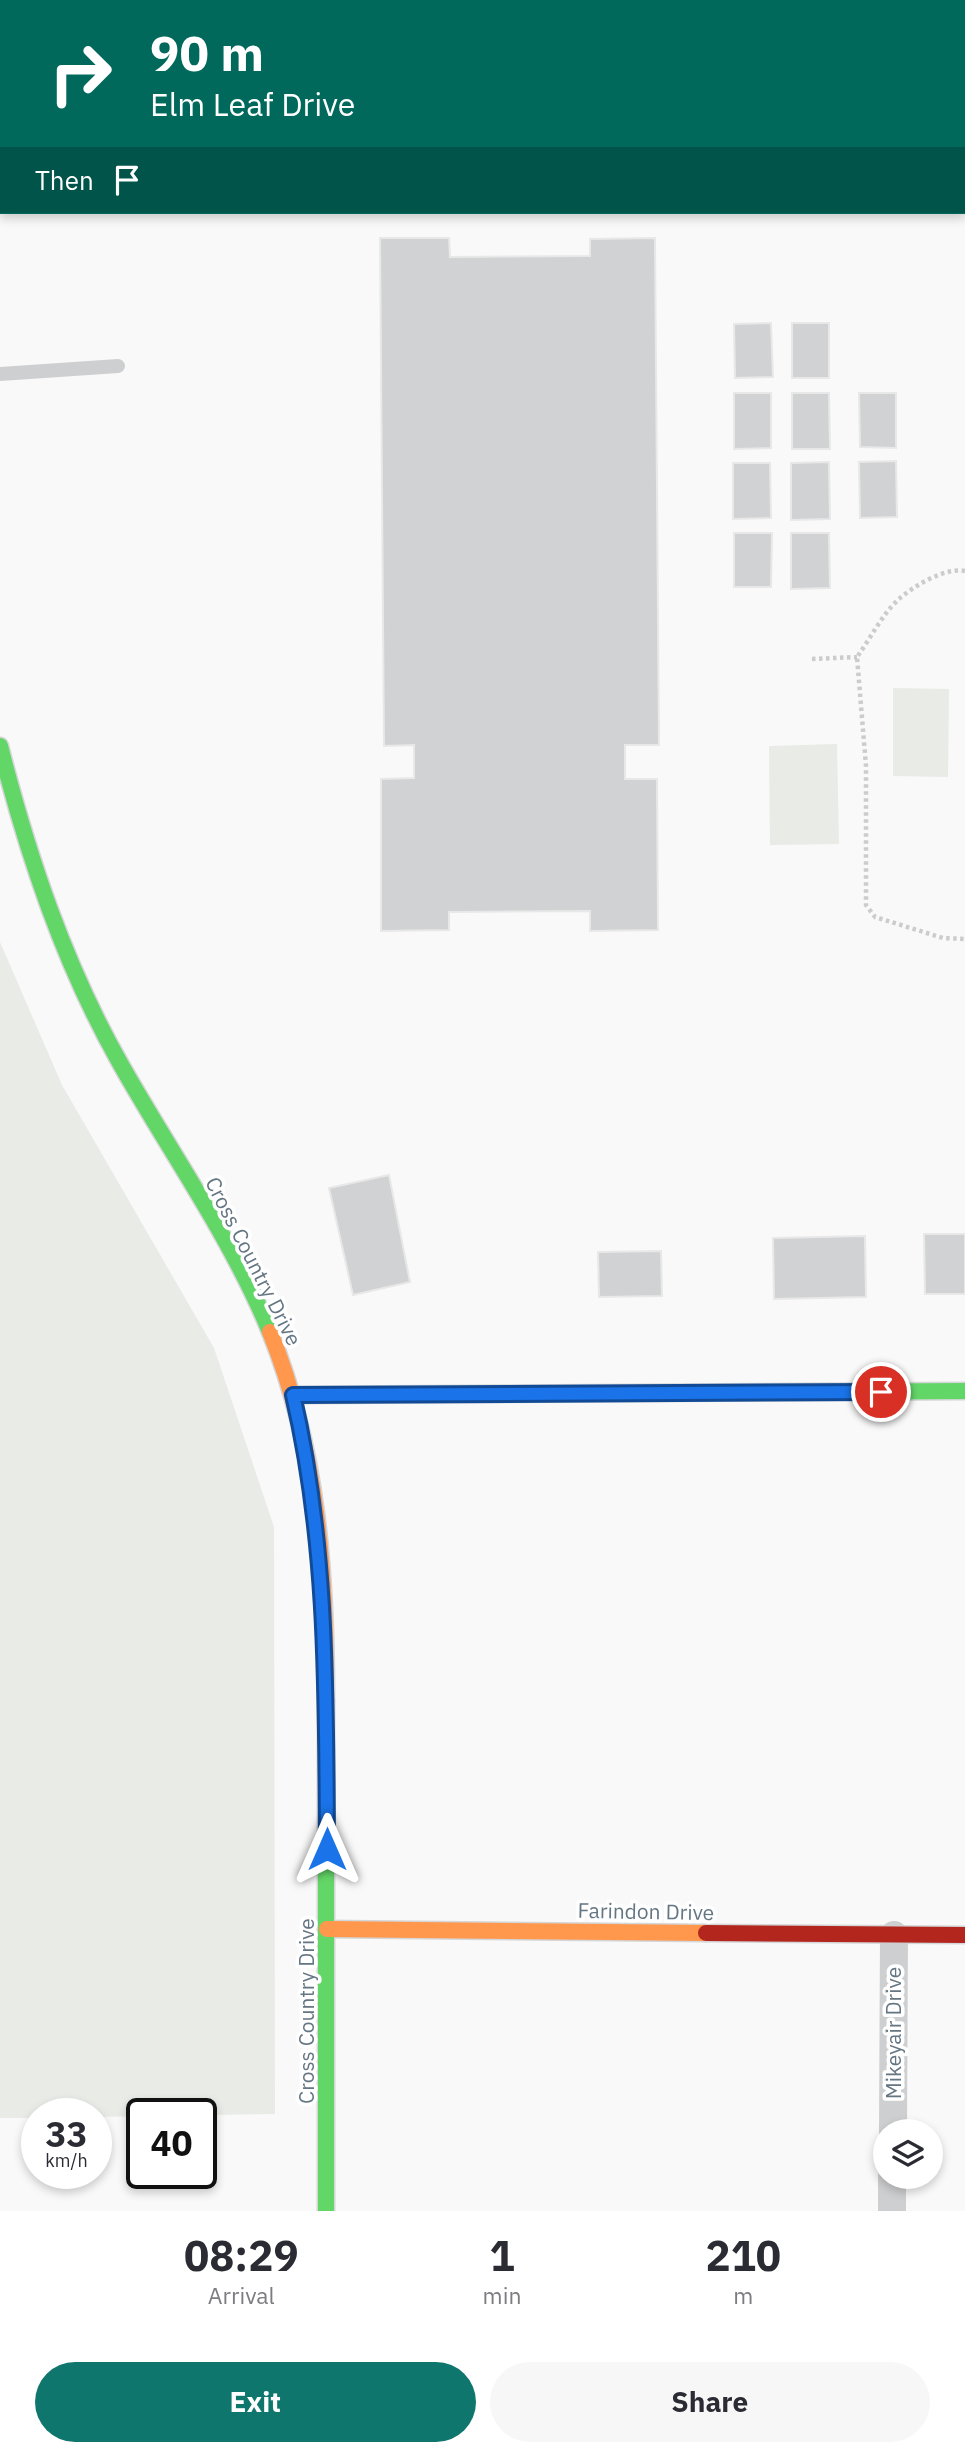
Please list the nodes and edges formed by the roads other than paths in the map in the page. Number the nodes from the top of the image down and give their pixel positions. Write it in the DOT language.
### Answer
graph roads {
  1 [pos="118,366"];
  2 [pos="0,374"];
  3 [pos="0,746"];
  4 [pos="965,1391"];
  5 [pos="293,1395"];
  6 [pos="327,1928"];
  7 [pos="894,1935"];
  8 [pos="965,1935"];
  9 [pos="892,2119"];
  10 [pos="892,2189"];
  11 [pos="326,2211"];
  12 [pos="892,2211"];
  1 -- 2 [label="lane"];
  3 -- 5 [label="street, Cross Country Drive"];
  4 -- 5 [label="street"];
  5 -- 6 [label="street, Cross Country Drive"];
  6 -- 7 [label="street, Farindon Drive"];
  6 -- 11 [label="street, Cross Country Drive"];
  7 -- 8 [label="street, Farindon Drive"];
  7 -- 9 [label="street, Mikeyair Drive"];
  10 -- 12 [label="street"];
}
